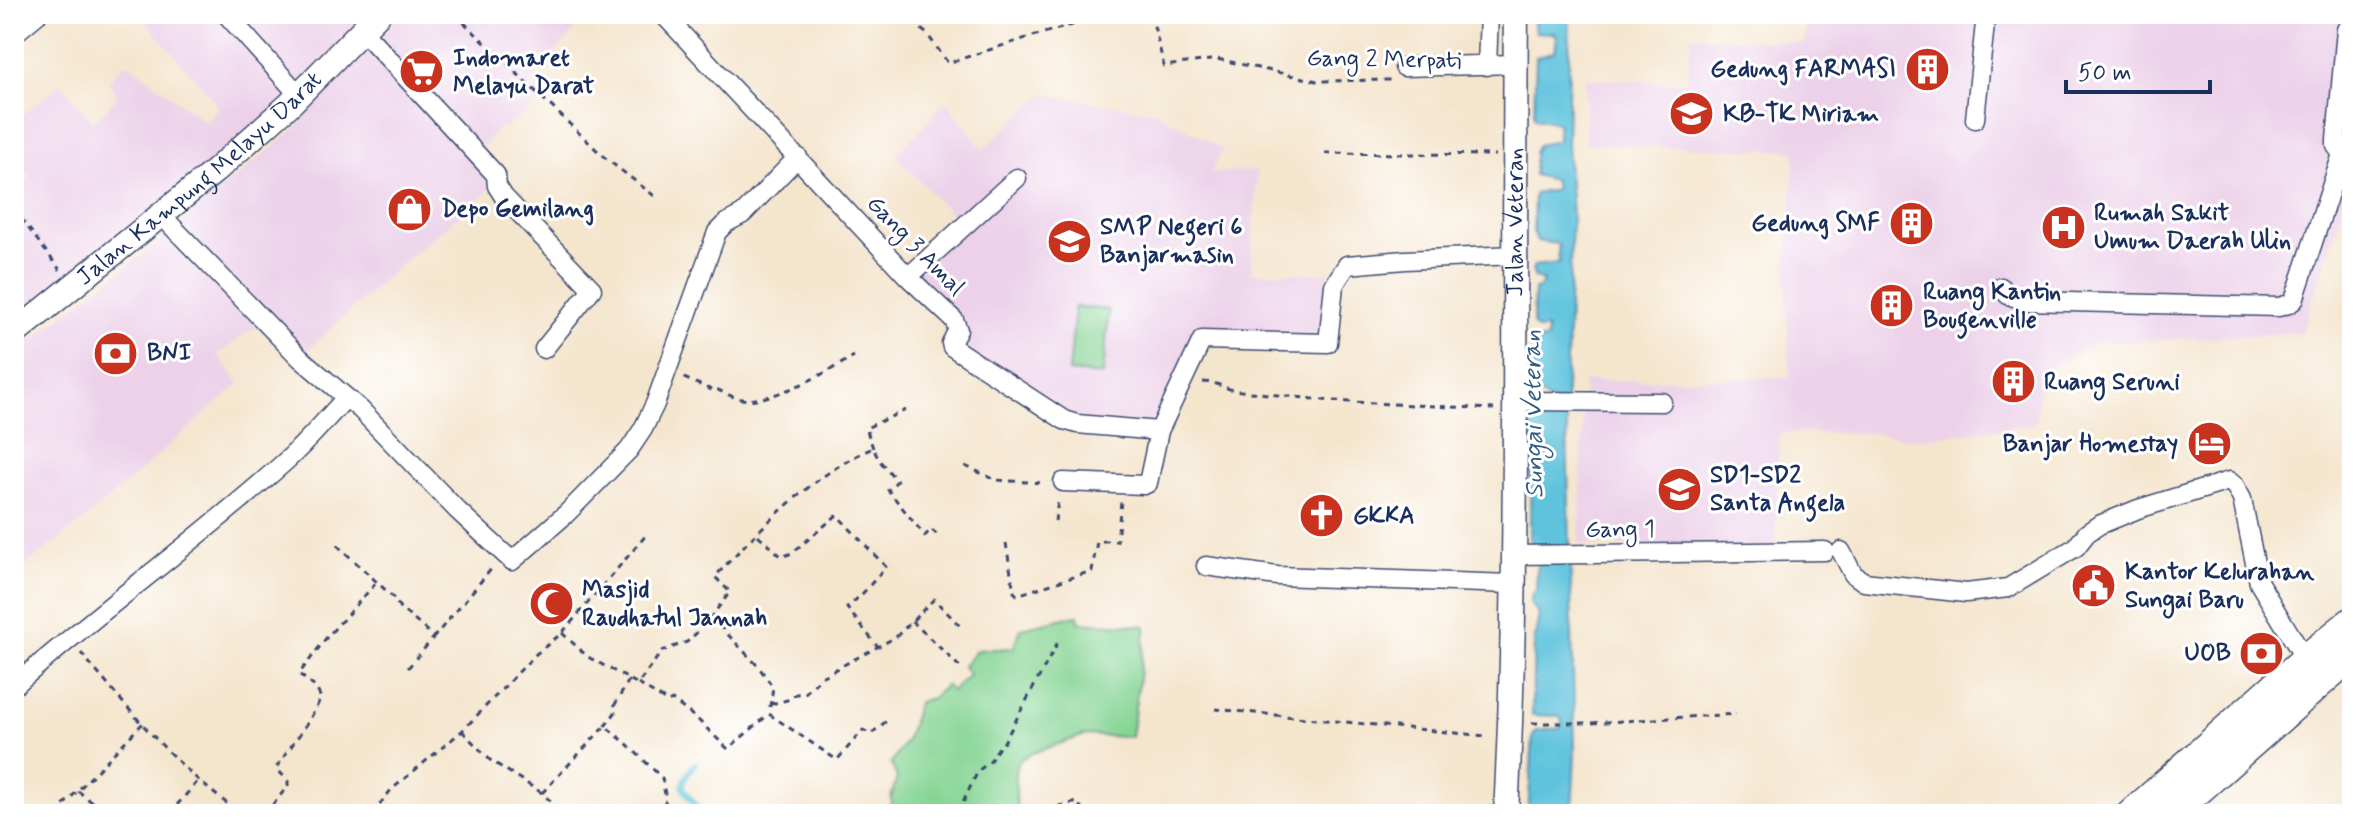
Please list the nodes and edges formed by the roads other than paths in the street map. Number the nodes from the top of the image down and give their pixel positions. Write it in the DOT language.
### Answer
graph roads {
  1 [pos="38,14"];
  2 [pos="226,14"];
  3 [pos="663,14"];
  4 [pos="1489,14"];
  5 [pos="1516,14"];
  6 [pos="1986,14"];
  7 [pos="370,22"];
  8 [pos="2352,27"];
  9 [pos="14,34"];
  10 [pos="1515,64"];
  11 [pos="1487,66"];
  12 [pos="1399,74"];
  13 [pos="299,95"];
  14 [pos="1975,119"];
  15 [pos="2347,149"];
  16 [pos="798,157"];
  17 [pos="1017,178"];
  18 [pos="162,216"];
  19 [pos="1515,255"];
  20 [pos="908,277"];
  21 [pos="2001,287"];
  22 [pos="14,334"];
  23 [pos="544,349"];
  24 [pos="346,398"];
  25 [pos="1662,402"];
  26 [pos="1520,404"];
  27 [pos="1159,431"];
  28 [pos="1061,482"];
  29 [pos="1520,555"];
  30 [pos="1206,566"];
  31 [pos="1512,584"];
  32 [pos="2352,621"];
  33 [pos="2352,655"];
  34 [pos="2305,659"];
  35 [pos="14,686"];
  36 [pos="1506,814"];
  37 [pos="2131,814"];
  38 [pos="2172,814"];
  1 -- 9 [label="street"];
  2 -- 13 [label="street"];
  3 -- 16 [label="street, Gang 3 Amal"];
  4 -- 11 [label="street"];
  5 -- 10 [label="main road, Jalan Veteran"];
  6 -- 14 [label="street"];
  7 -- 13 [label="main road, Jalan Kampung Melayu Darat"];
  7 -- 23 [label="street"];
  8 -- 15 [label="street"];
  10 -- 11 [label="street"];
  10 -- 19 [label="main road, Jalan Veteran"];
  11 -- 12 [label="street"];
  13 -- 18 [label="main road, Jalan Kampung Melayu Darat"];
  15 -- 21 [label="street"];
  16 -- 20 [label="street, Gang 3 Amal"];
  16 -- 24 [label="street"];
  17 -- 20 [label="street"];
  18 -- 22 [label="main road, Jalan Kampung Melayu Darat"];
  18 -- 24 [label="street"];
  19 -- 26 [label="main road, Jalan Veteran"];
  19 -- 27 [label="street"];
  20 -- 27 [label="street, Gang 3 Amal"];
  24 -- 35 [label="street"];
  25 -- 26 [label="street"];
  26 -- 29 [label="main road, Jalan Veteran"];
  27 -- 28 [label="street"];
  29 -- 31 [label="main road, Jalan Veteran"];
  29 -- 34 [label="street, Gang 1"];
  30 -- 31 [label="street"];
  31 -- 36 [label="main road, Jalan Veteran"];
  32 -- 34 [label="highway"];
  33 -- 38 [label="highway"];
  34 -- 37 [label="highway"];
}
